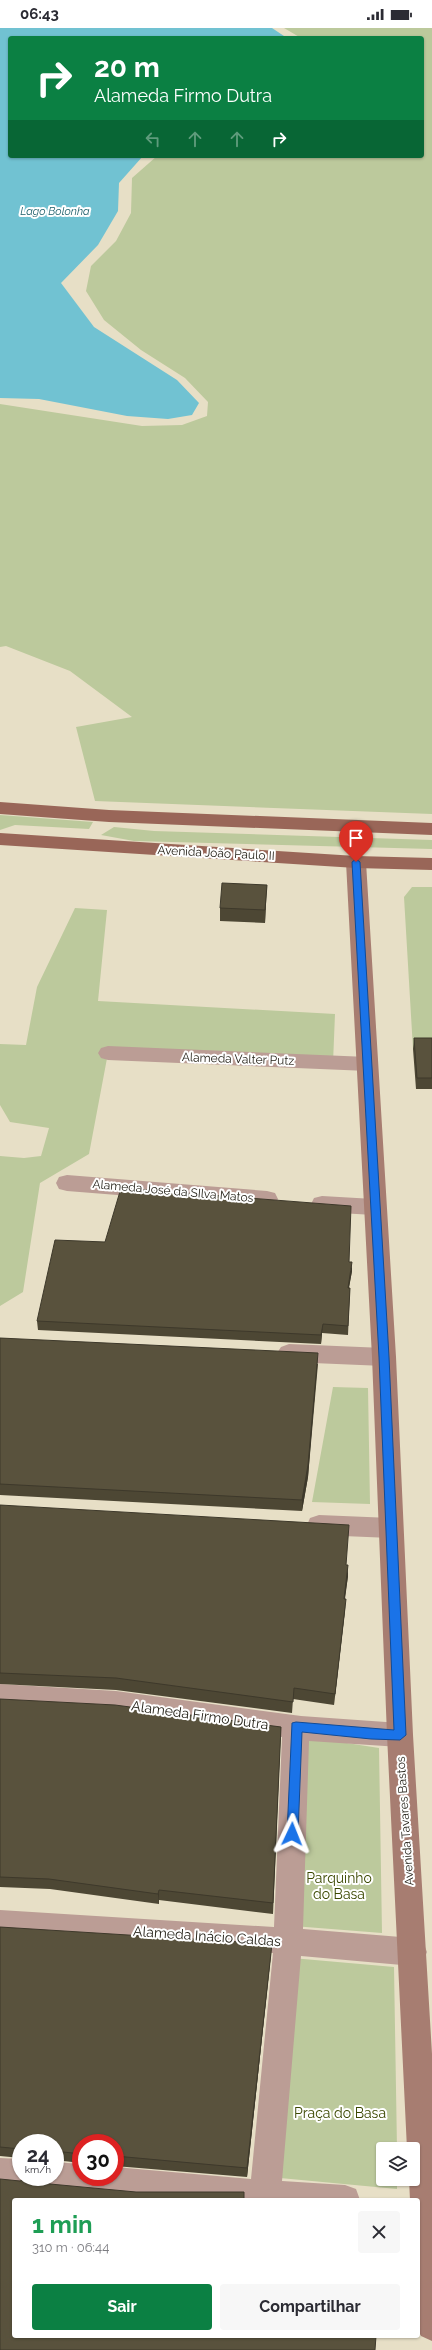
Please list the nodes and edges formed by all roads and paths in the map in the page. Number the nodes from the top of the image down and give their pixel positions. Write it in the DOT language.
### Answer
graph roads {
  1 [pos="0,808"];
  2 [pos="109,816"];
  3 [pos="432,829"];
  4 [pos="3,839"];
  5 [pos="356,862"];
  6 [pos="432,864"];
  7 [pos="108,1053"];
  8 [pos="368,1064"];
  9 [pos="67,1183"];
  10 [pos="374,1207"];
  11 [pos="264,1351"];
  12 [pos="384,1357"];
  13 [pos="294,1523"];
  14 [pos="391,1528"];
  15 [pos="0,1696"];
  16 [pos="296,1726"];
  17 [pos="400,1735"];
  18 [pos="0,1923"];
  19 [pos="288,1941"];
  20 [pos="413,1952"];
  21 [pos="0,2172"];
  22 [pos="12,2173"];
  23 [pos="64,2178"];
  24 [pos="265,2195"];
  25 [pos="313,2198"];
  26 [pos="422,2210"];
  27 [pos="432,2325"];
  1 -- 2 [label="main road"];
  2 -- 3 [label="main road"];
  2 -- 4 [label="main road"];
  4 -- 5 [label="main road, Avenida João Paulo II"];
  5 -- 6 [label="main road, Avenida João Paulo II"];
  5 -- 8 [label="main road, Avenida Tavares Bastos"];
  7 -- 8 [label="street, Alameda Valter Putz"];
  8 -- 10 [label="main road, Avenida Tavares Bastos"];
  9 -- 10 [label="street, Alameda José da SIlva Matos"];
  10 -- 12 [label="main road, Avenida Tavares Bastos"];
  11 -- 12 [label="street"];
  12 -- 14 [label="main road, Avenida Tavares Bastos"];
  13 -- 14 [label="street"];
  14 -- 17 [label="main road, Avenida Tavares Bastos"];
  15 -- 16 [label="street, Alameda Firmo Dutra"];
  16 -- 17 [label="street, Alameda Firmo Dutra"];
  16 -- 19 [label="street"];
  17 -- 20 [label="main road, Avenida Tavares Bastos"];
  18 -- 19 [label="street, Alameda Inácio Caldas"];
  19 -- 20 [label="street, Alameda Inácio Caldas"];
  19 -- 24 [label="street"];
  20 -- 26 [label="main road, Avenida Tavares Bastos"];
  21 -- 22 [label="street"];
  23 -- 24 [label="street"];
  24 -- 25 [label="street"];
  26 -- 27 [label="main road, Avenida Tavares Bastos"];
}
